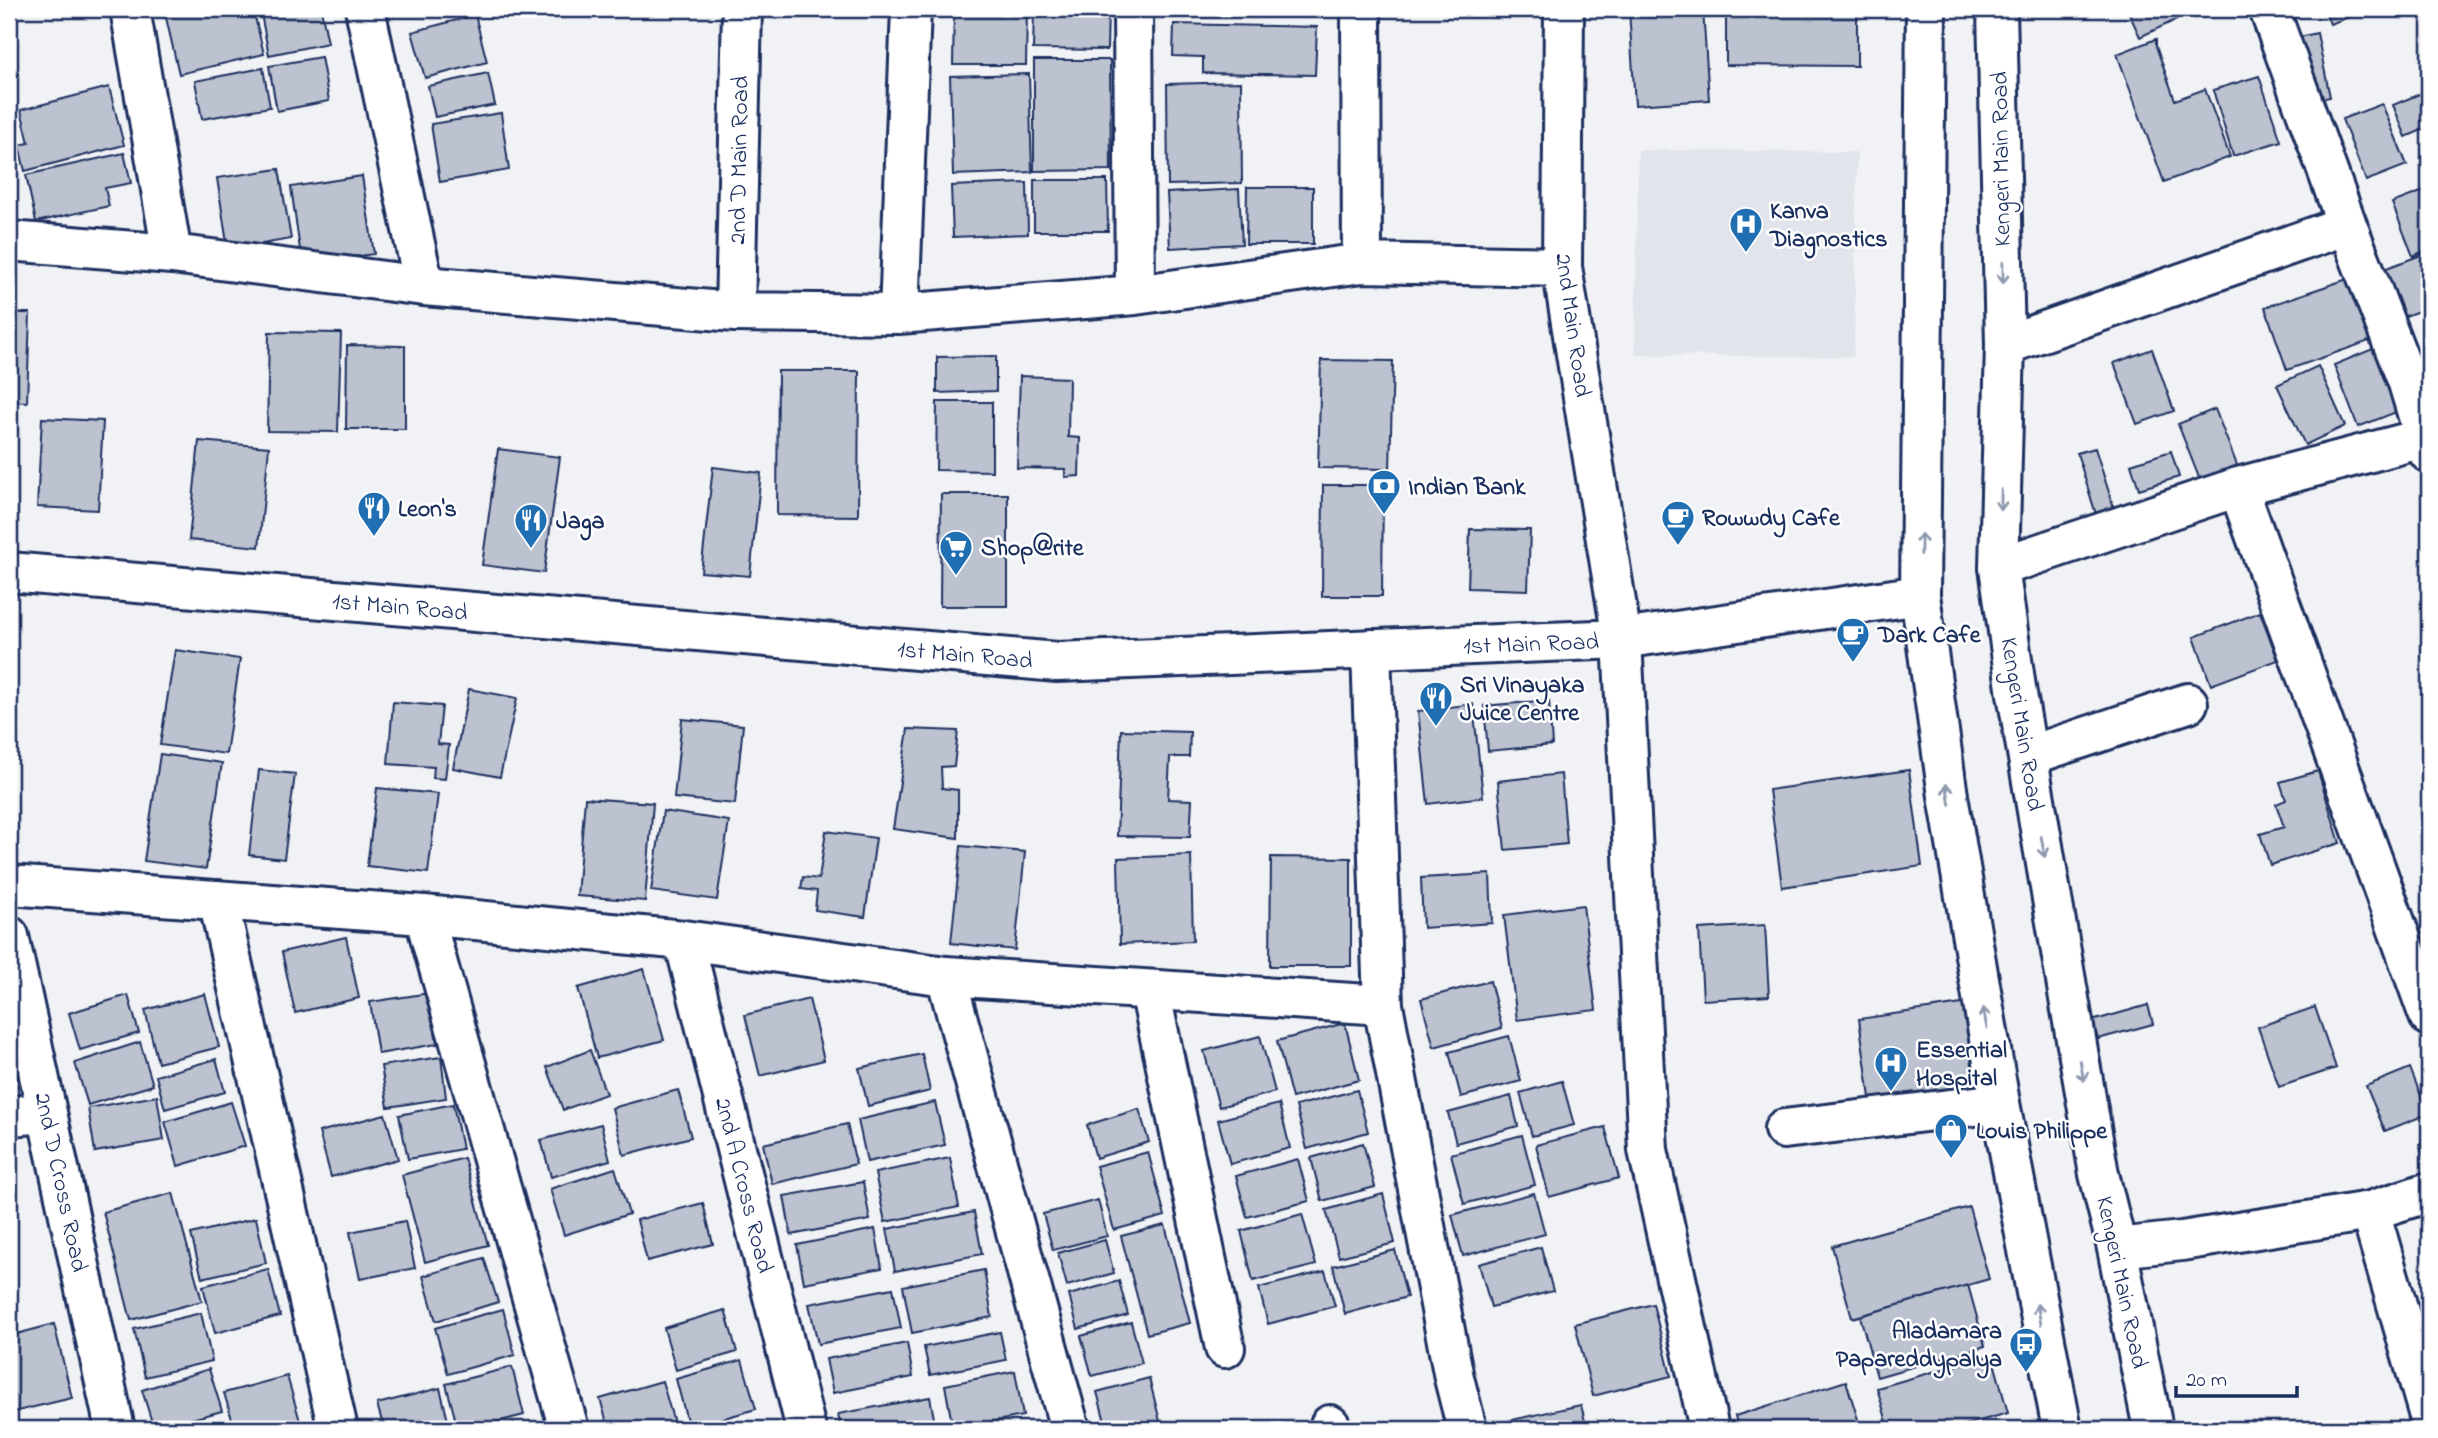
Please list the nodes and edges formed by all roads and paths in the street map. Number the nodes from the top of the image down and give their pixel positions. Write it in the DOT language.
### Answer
graph roads {
  1 [pos="130,9"];
  2 [pos="365,9"];
  3 [pos="742,9"];
  4 [pos="911,9"];
  5 [pos="1133,9"];
  6 [pos="1361,9"];
  7 [pos="1564,9"];
  8 [pos="1926,9"];
  9 [pos="1997,9"];
  10 [pos="2269,9"];
  11 [pos="2347,225"];
  12 [pos="9,241"];
  13 [pos="172,254"];
  14 [pos="1362,263"];
  15 [pos="1562,267"];
  16 [pos="424,286"];
  17 [pos="1135,295"];
  18 [pos="735,312"];
  19 [pos="899,314"];
  20 [pos="2005,345"];
  21 [pos="2419,379"];
  22 [pos="2427,445"];
  23 [pos="2238,487"];
  24 [pos="1999,567"];
  25 [pos="9,572"];
  26 [pos="1920,595"];
  27 [pos="1622,639"];
  28 [pos="1371,649"];
  29 [pos="2188,703"];
  30 [pos="2028,757"];
  31 [pos="9,884"];
  32 [pos="218,900"];
  33 [pos="424,915"];
  34 [pos="9,936"];
  35 [pos="684,940"];
  36 [pos="946,976"];
  37 [pos="1150,990"];
  38 [pos="1382,1006"];
  39 [pos="2429,1016"];
  40 [pos="2000,1103"];
  41 [pos="47,1113"];
  42 [pos="9,1116"];
  43 [pos="1784,1129"];
  44 [pos="2429,1192"];
  45 [pos="2370,1211"];
  46 [pos="2117,1248"];
  47 [pos="1225,1348"];
  48 [pos="2429,1416"];
  49 [pos="115,1429"];
  50 [pos="338,1429"];
  51 [pos="569,1429"];
  52 [pos="806,1429"];
  53 [pos="1070,1429"];
  54 [pos="1467,1429"];
  55 [pos="1709,1429"];
  56 [pos="2062,1429"];
  57 [pos="2153,1429"];
  1 -- 13 [label="street"];
  2 -- 16 [label="street"];
  3 -- 18 [label="street, 2nd D Main Road"];
  4 -- 19 [label="street"];
  5 -- 17 [label="street"];
  6 -- 14 [label="street"];
  7 -- 15 [label="street, 2nd Main Road"];
  26 -- 8 [label="street, one-way"];
  9 -- 20 [label="street, Kengeri Main Road, one-way"];
  10 -- 11 [label="street"];
  11 -- 20 [label="street"];
  11 -- 21 [label="street"];
  12 -- 13 [label="street"];
  13 -- 16 [label="street"];
  14 -- 15 [label="street"];
  14 -- 17 [label="street"];
  15 -- 27 [label="street, 2nd Main Road"];
  16 -- 18 [label="street"];
  17 -- 19 [label="street"];
  18 -- 19 [label="street"];
  20 -- 24 [label="street, Kengeri Main Road, one-way"];
  21 -- 22 [label="street"];
  22 -- 23 [label="street"];
  23 -- 24 [label="street"];
  23 -- 39 [label="street"];
  24 -- 30 [label="street, Kengeri Main Road"];
  25 -- 28 [label="street, 1st Main Road"];
  26 -- 27 [label="street, 1st Main Road"];
  40 -- 26 [label="street, one-way"];
  27 -- 28 [label="street, 1st Main Road"];
  27 -- 55 [label="street, 2nd Main Road"];
  28 -- 38 [label="street"];
  29 -- 30 [label="street"];
  30 -- 46 [label="street, Kengeri Main Road, one-way"];
  31 -- 32 [label="street"];
  32 -- 33 [label="street"];
  32 -- 50 [label="street"];
  33 -- 35 [label="street"];
  33 -- 51 [label="street"];
  34 -- 41 [label="street, 2nd D Cross Road"];
  35 -- 36 [label="street"];
  35 -- 52 [label="street, 2nd A Cross Road"];
  36 -- 37 [label="street"];
  36 -- 53 [label="street"];
  37 -- 38 [label="street"];
  37 -- 47 [label="street"];
  38 -- 54 [label="street"];
  40 -- 43 [label="street"];
  56 -- 40 [label="street, one-way"];
  41 -- 42 [label="street"];
  41 -- 49 [label="street, 2nd D Cross Road"];
  44 -- 45 [label="street"];
  45 -- 46 [label="street"];
  45 -- 48 [label="street"];
  46 -- 57 [label="street, Kengeri Main Road"];
}
